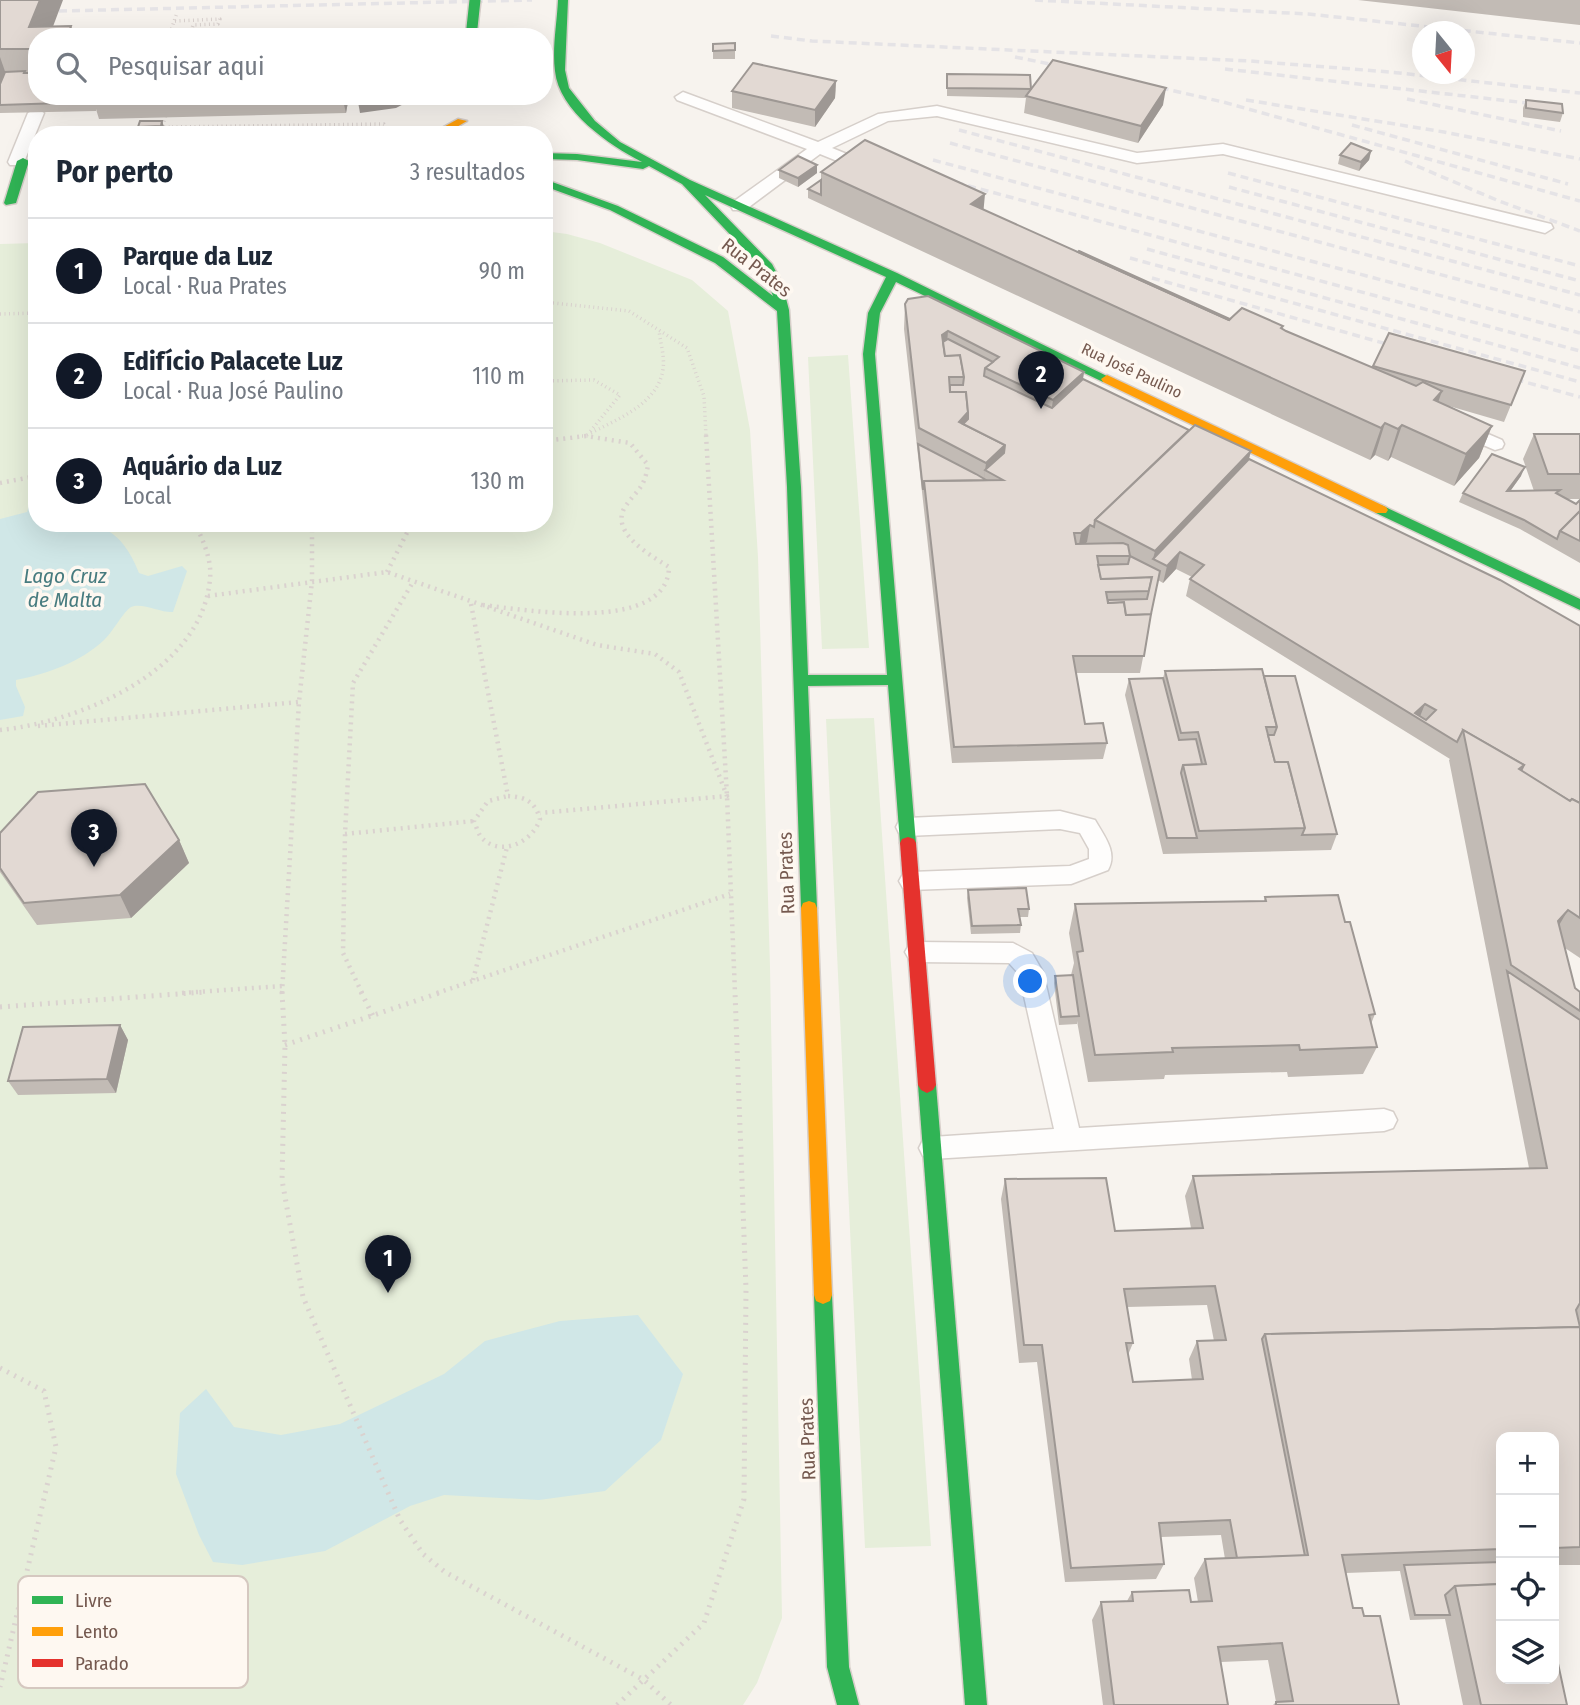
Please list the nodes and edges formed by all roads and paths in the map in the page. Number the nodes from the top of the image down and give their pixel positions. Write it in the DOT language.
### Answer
graph roads {
  1 [pos="475,0"];
  2 [pos="563,0"];
  3 [pos="177,13"];
  4 [pos="175,21"];
  5 [pos="172,28"];
  6 [pos="192,28"];
  7 [pos="472,28"];
  8 [pos="683,97"];
  9 [pos="167,109"];
  10 [pos="36,113"];
  11 [pos="31,126"];
  12 [pos="162,126"];
  13 [pos="243,126"];
  14 [pos="386,126"];
  15 [pos="28,136"];
  16 [pos="819,148"];
  17 [pos="553,156"];
  18 [pos="19,162"];
  19 [pos="662,170"];
  20 [pos="882,174"];
  21 [pos="686,182"];
  22 [pos="553,185"];
  23 [pos="553,199"];
  24 [pos="593,201"];
  25 [pos="11,203"];
  26 [pos="739,206"];
  27 [pos="1545,228"];
  28 [pos="893,276"];
  29 [pos="553,303"];
  30 [pos="783,310"];
  31 [pos="28,313"];
  32 [pos="0,314"];
  33 [pos="659,330"];
  34 [pos="553,381"];
  35 [pos="1445,421"];
  36 [pos="586,436"];
  37 [pos="553,440"];
  38 [pos="1495,444"];
  39 [pos="28,477"];
  40 [pos="0,482"];
  41 [pos="200,532"];
  42 [pos="312,532"];
  43 [pos="406,532"];
  44 [pos="387,572"];
  45 [pos="312,581"];
  46 [pos="413,581"];
  47 [pos="208,596"];
  48 [pos="471,603"];
  49 [pos="1580,605"];
  50 [pos="895,680"];
  51 [pos="800,681"];
  52 [pos="299,702"];
  53 [pos="22,728"];
  54 [pos="0,730"];
  55 [pos="508,796"];
  56 [pos="727,796"];
  57 [pos="540,813"];
  58 [pos="474,821"];
  59 [pos="907,827"];
  60 [pos="345,834"];
  61 [pos="507,847"];
  62 [pos="911,881"];
  63 [pos="730,894"];
  64 [pos="917,952"];
  65 [pos="473,980"];
  66 [pos="282,986"];
  67 [pos="0,1007"];
  68 [pos="373,1016"];
  69 [pos="285,1045"];
  70 [pos="1384,1120"];
  71 [pos="1069,1141"];
  72 [pos="932,1148"];
  73 [pos="0,1368"];
  74 [pos="26,1576"];
  75 [pos="18,1610"];
  76 [pos="838,1667"];
  77 [pos="644,1680"];
  78 [pos="0,1687"];
  79 [pos="826,1692"];
  80 [pos="617,1705"];
  81 [pos="671,1705"];
  82 [pos="848,1705"];
  83 [pos="975,1705"];
  1 -- 7 [label="main road, bridge"];
  2 -- 19 [label="main road, Rua José Paulino"];
  3 -- 4 [label="path"];
  4 -- 5 [label="path"];
  4 -- 6 [label="path"];
  8 -- 16 [label="lane"];
  9 -- 12 [label="path"];
  10 -- 11 [label="lane"];
  13 -- 14 [label="path"];
  15 -- 18 [label="lane"];
  16 -- 20 [label="lane"];
  16 -- 26 [label="lane"];
  16 -- 27 [label="lane"];
  17 -- 19 [label="main road"];
  18 -- 25 [label="main road"];
  19 -- 21 [label="main road, Rua José Paulino"];
  21 -- 26 [label="main road, Rua José Paulino"];
  21 -- 30 [label="main road"];
  22 -- 24 [label="main road, Rua Prates"];
  23 -- 24 [label="main road"];
  24 -- 30 [label="main road, Rua Prates"];
  26 -- 28 [label="main road, Rua José Paulino"];
  28 -- 49 [label="main road, Rua José Paulino"];
  28 -- 50 [label="main road"];
  29 -- 33 [label="path"];
  30 -- 51 [label="main road, Rua Prates"];
  31 -- 32 [label="path"];
  33 -- 36 [label="path"];
  33 -- 56 [label="path"];
  34 -- 36 [label="path"];
  35 -- 38 [label="lane"];
  36 -- 37 [label="path"];
  36 -- 48 [label="path"];
  39 -- 40 [label="path"];
  41 -- 47 [label="path"];
  42 -- 45 [label="path"];
  43 -- 44 [label="path"];
  44 -- 45 [label="path"];
  44 -- 46 [label="path"];
  45 -- 47 [label="path"];
  45 -- 52 [label="path"];
  46 -- 48 [label="path"];
  46 -- 60 [label="path"];
  47 -- 53 [label="path"];
  48 -- 55 [label="path"];
  48 -- 56 [label="path"];
  50 -- 51 [label="main road"];
  50 -- 59 [label="main road"];
  51 -- 76 [label="main road, Rua Prates"];
  52 -- 53 [label="path"];
  52 -- 66 [label="path"];
  53 -- 54 [label="path"];
  55 -- 57 [label="path"];
  55 -- 58 [label="path"];
  56 -- 57 [label="path"];
  56 -- 63 [label="path"];
  57 -- 61 [label="path"];
  58 -- 60 [label="path"];
  58 -- 61 [label="path"];
  59 -- 62 [label="main road"];
  59 -- 62 [label="lane"];
  60 -- 68 [label="path"];
  61 -- 65 [label="path"];
  62 -- 64 [label="main road"];
  63 -- 65 [label="path"];
  63 -- 77 [label="path"];
  64 -- 71 [label="lane"];
  64 -- 72 [label="main road"];
  65 -- 68 [label="path"];
  66 -- 67 [label="path"];
  66 -- 69 [label="path"];
  68 -- 69 [label="path"];
  69 -- 77 [label="path"];
  70 -- 71 [label="lane"];
  71 -- 72 [label="lane"];
  72 -- 83 [label="main road"];
  73 -- 74 [label="path"];
  75 -- 78 [label="path"];
  76 -- 79 [label="main road"];
  76 -- 82 [label="main road, Rua Prates"];
  77 -- 80 [label="path"];
  77 -- 81 [label="path"];
}
